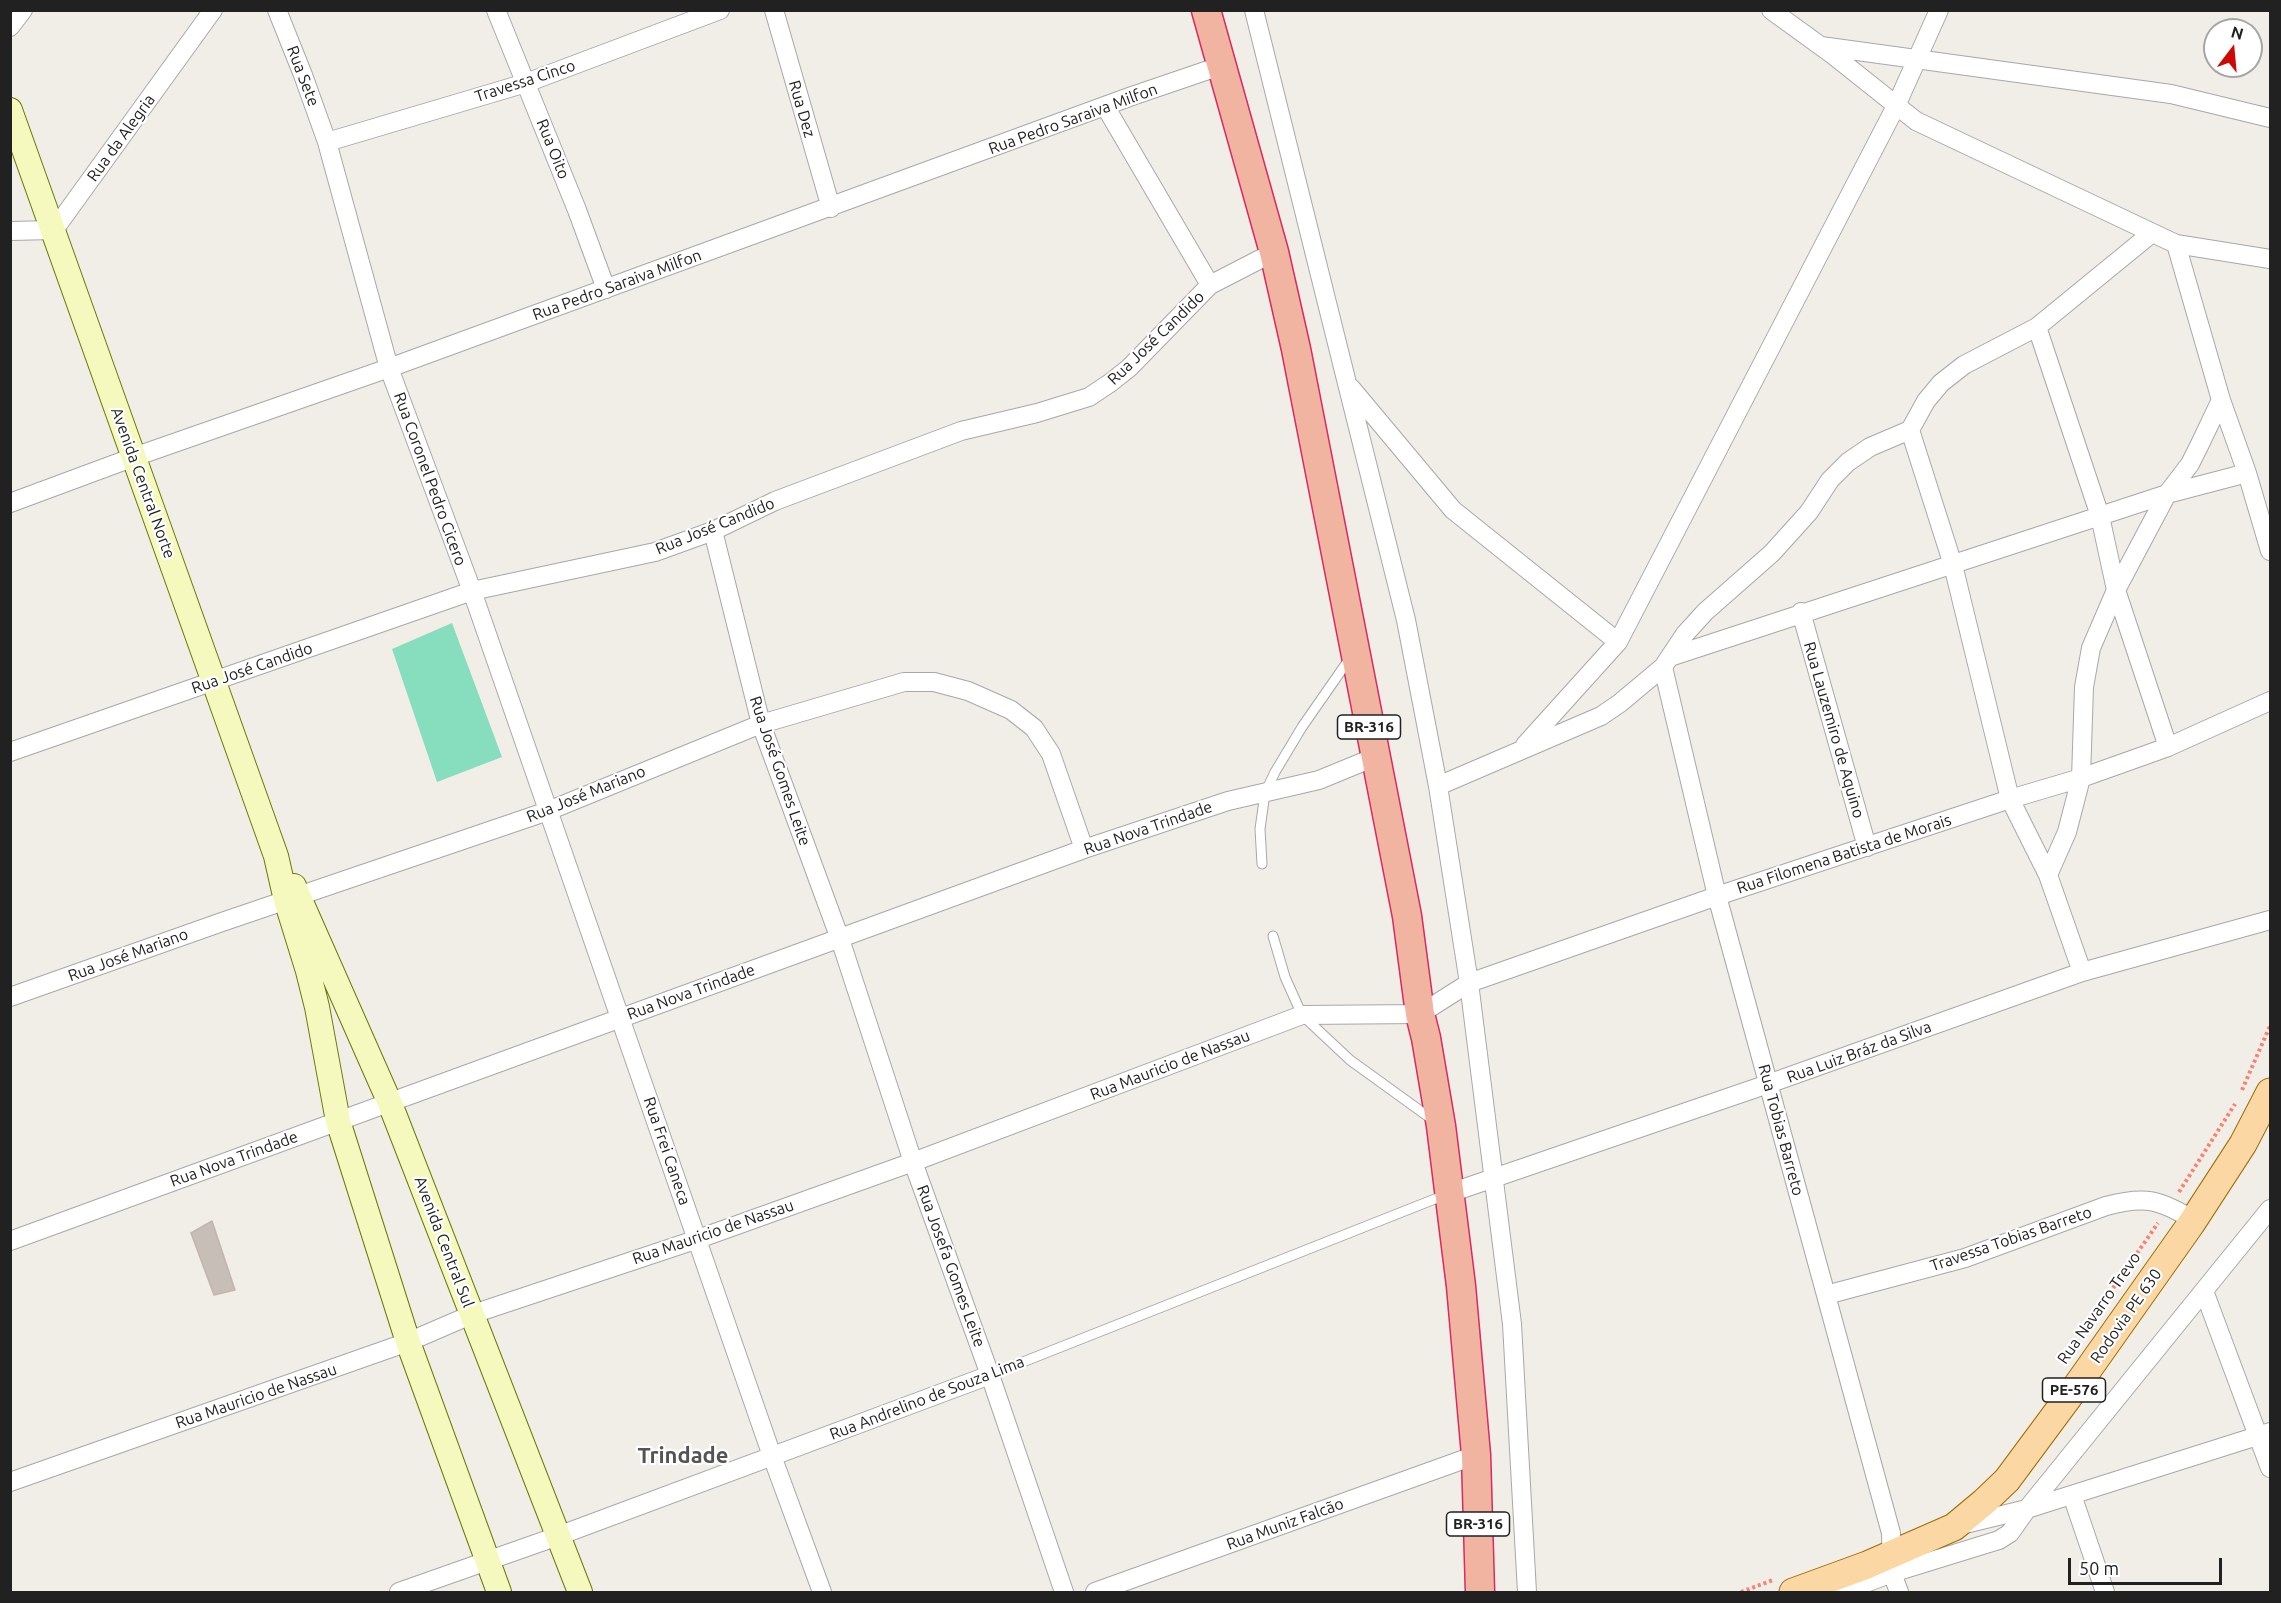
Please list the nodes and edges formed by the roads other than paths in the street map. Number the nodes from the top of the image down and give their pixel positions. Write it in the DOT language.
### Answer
graph roads {
  1 [pos="24,10"];
  2 [pos="213,10"];
  3 [pos="277,10"];
  4 [pos="496,10"];
  5 [pos="720,10"];
  6 [pos="774,10"];
  7 [pos="1206,10"];
  8 [pos="1254,10"];
  9 [pos="1939,10"];
  10 [pos="1777,13"];
  11 [pos="10,27"];
  12 [pos="1820,46"];
  13 [pos="1917,59"];
  14 [pos="1222,66"];
  15 [pos="526,83"];
  16 [pos="1105,106"];
  17 [pos="1896,106"];
  18 [pos="10,110"];
  19 [pos="2271,118"];
  20 [pos="327,142"];
  21 [pos="831,208"];
  22 [pos="54,230"];
  23 [pos="10,231"];
  24 [pos="2152,233"];
  25 [pos="2176,244"];
  26 [pos="1274,252"];
  27 [pos="2271,259"];
  28 [pos="1210,285"];
  29 [pos="606,290"];
  30 [pos="2037,327"];
  31 [pos="389,368"];
  32 [pos="1347,383"];
  33 [pos="2222,400"];
  34 [pos="1910,430"];
  35 [pos="134,457"];
  36 [pos="2247,473"];
  37 [pos="2167,494"];
  38 [pos="10,503"];
  39 [pos="2100,516"];
  40 [pos="713,531"];
  41 [pos="2271,551"];
  42 [pos="1953,565"];
  43 [pos="2116,590"];
  44 [pos="472,591"];
  45 [pos="1801,612"];
  46 [pos="1618,642"];
  47 [pos="1355,651"];
  48 [pos="1666,662"];
  49 [pos="214,681"];
  50 [pos="2271,701"];
  51 [pos="761,724"];
  52 [pos="2168,747"];
  53 [pos="1521,750"];
  54 [pos="10,752"];
  55 [pos="1375,757"];
  56 [pos="2081,778"];
  57 [pos="1438,786"];
  58 [pos="1265,793"];
  59 [pos="2010,800"];
  60 [pos="548,811"];
  61 [pos="1868,847"];
  62 [pos="1084,849"];
  63 [pos="1262,864"];
  64 [pos="2048,875"];
  65 [pos="1717,896"];
  66 [pos="292,898"];
  67 [pos="2271,920"];
  68 [pos="1273,936"];
  69 [pos="840,939"];
  70 [pos="2082,972"];
  71 [pos="1469,983"];
  72 [pos="10,997"];
  73 [pos="1420,1014"];
  74 [pos="1302,1015"];
  75 [pos="620,1018"];
  76 [pos="1768,1084"];
  77 [pos="2271,1092"];
  78 [pos="389,1101"];
  79 [pos="338,1121"];
  80 [pos="1441,1126"];
  81 [pos="913,1162"];
  82 [pos="1492,1178"];
  83 [pos="1450,1193"];
  84 [pos="2271,1209"];
  85 [pos="2193,1220"];
  86 [pos="698,1239"];
  87 [pos="10,1241"];
  88 [pos="2204,1291"];
  89 [pos="1826,1295"];
  90 [pos="472,1314"];
  91 [pos="408,1342"];
  92 [pos="990,1375"];
  93 [pos="2265,1434"];
  94 [pos="1476,1455"];
  95 [pos="772,1456"];
  96 [pos="2271,1468"];
  97 [pos="10,1482"];
  98 [pos="2072,1495"];
  99 [pos="2027,1509"];
  100 [pos="1954,1527"];
  101 [pos="558,1536"];
  102 [pos="488,1561"];
  103 [pos="1892,1564"];
  104 [pos="1788,1584"];
  105 [pos="399,1593"];
  106 [pos="500,1593"];
  107 [pos="580,1593"];
  108 [pos="822,1593"];
  109 [pos="1064,1593"];
  110 [pos="1095,1593"];
  111 [pos="1480,1593"];
  112 [pos="1527,1593"];
  113 [pos="1842,1593"];
  114 [pos="1899,1593"];
  115 [pos="2105,1593"];
  1 -- 11 [label="street"];
  2 -- 22 [label="street, Rua da Alegria"];
  3 -- 20 [label="street, Rua Sete"];
  4 -- 15 [label="street, Rua Oito"];
  5 -- 15 [label="street, Travessa Cinco"];
  6 -- 21 [label="street, Rua Dez"];
  7 -- 14 [label="highway, BR-316"];
  8 -- 32 [label="street"];
  9 -- 13 [label="street"];
  10 -- 12 [label="street"];
  12 -- 13 [label="street"];
  12 -- 17 [label="street"];
  13 -- 17 [label="street"];
  13 -- 19 [label="street"];
  14 -- 16 [label="street, Rua Pedro Saraiva Milfon"];
  14 -- 26 [label="highway, BR-316"];
  15 -- 20 [label="street, Travessa Cinco"];
  15 -- 29 [label="street, Rua Oito"];
  16 -- 21 [label="street, Rua Pedro Saraiva Milfon"];
  16 -- 28 [label="street"];
  17 -- 24 [label="street"];
  17 -- 46 [label="street"];
  18 -- 22 [label="main road, Avenida Central Norte"];
  20 -- 31 [label="street, Rua Coronel Pedro Cicero"];
  21 -- 29 [label="street, Rua Pedro Saraiva Milfon"];
  22 -- 23 [label="street"];
  22 -- 35 [label="main road, Avenida Central Norte"];
  24 -- 25 [label="street"];
  24 -- 30 [label="street"];
  25 -- 27 [label="street"];
  25 -- 33 [label="street"];
  26 -- 28 [label="street, Rua José Candido"];
  26 -- 47 [label="highway, BR-316"];
  28 -- 40 [label="street, Rua José Candido"];
  29 -- 31 [label="street, Rua Pedro Saraiva Milfon"];
  30 -- 34 [label="street"];
  30 -- 39 [label="street"];
  31 -- 35 [label="street, Rua Pedro Saraiva Milfon"];
  31 -- 44 [label="street, Rua Coronel Pedro Cicero"];
  32 -- 46 [label="street"];
  32 -- 57 [label="street"];
  33 -- 36 [label="street"];
  33 -- 37 [label="street"];
  34 -- 42 [label="street"];
  34 -- 48 [label="street"];
  35 -- 38 [label="street, Rua Pedro Saraiva Milfon"];
  35 -- 49 [label="main road, Avenida Central Norte"];
  36 -- 37 [label="street"];
  36 -- 41 [label="street"];
  37 -- 39 [label="street"];
  37 -- 43 [label="street"];
  39 -- 42 [label="street"];
  39 -- 43 [label="street"];
  40 -- 44 [label="street, Rua José Candido"];
  40 -- 51 [label="street, Rua José Gomes Leite"];
  42 -- 45 [label="street"];
  42 -- 59 [label="street"];
  43 -- 52 [label="street"];
  43 -- 56 [label="street"];
  44 -- 49 [label="street, Rua José Candido"];
  44 -- 60 [label="street, Rua Coronel Pedro Cicero"];
  45 -- 48 [label="street"];
  45 -- 61 [label="street, Rua Lauzemiro de Aquino"];
  46 -- 53 [label="street"];
  47 -- 55 [label="highway, BR-316"];
  47 -- 58 [label="lane"];
  48 -- 53 [label="street"];
  48 -- 65 [label="street, Rua Tobias Barreto"];
  49 -- 54 [label="street, Rua José Candido"];
  49 -- 66 [label="main road, Avenida Central Norte"];
  50 -- 52 [label="street, Rua Filomena Batista de Morais"];
  51 -- 60 [label="street, Rua José Mariano"];
  51 -- 62 [label="street, Rua José Mariano"];
  51 -- 69 [label="street, Rua José Gomes Leite"];
  52 -- 56 [label="street, Rua Filomena Batista de Morais"];
  53 -- 57 [label="street"];
  55 -- 58 [label="street, Rua Nova Trindade"];
  55 -- 73 [label="highway, BR-316"];
  56 -- 59 [label="street, Rua Filomena Batista de Morais"];
  56 -- 64 [label="street"];
  57 -- 71 [label="street"];
  58 -- 62 [label="street, Rua Nova Trindade"];
  58 -- 63 [label="lane"];
  59 -- 61 [label="street, Rua Filomena Batista de Morais"];
  59 -- 64 [label="street"];
  60 -- 66 [label="street, Rua José Mariano"];
  60 -- 75 [label="street, Rua Frei Caneca"];
  61 -- 65 [label="street, Rua Filomena Batista de Morais"];
  62 -- 69 [label="street, Rua Nova Trindade"];
  64 -- 70 [label="street"];
  65 -- 71 [label="street, Rua Filomena Batista de Morais"];
  65 -- 76 [label="street, Rua Tobias Barreto"];
  66 -- 72 [label="street, Rua José Mariano"];
  66 -- 78 [label="main road, Avenida Central Sul"];
  66 -- 79 [label="main road"];
  67 -- 70 [label="street, Rua Luiz Bráz da Silva"];
  68 -- 74 [label="lane"];
  69 -- 75 [label="street, Rua Nova Trindade"];
  69 -- 81 [label="street, Rua Josefa Gomes Leite"];
  70 -- 76 [label="street, Rua Luiz Bráz da Silva"];
  71 -- 73 [label="street, Rua Filomena Batista de Morais"];
  71 -- 82 [label="street"];
  73 -- 74 [label="street, Rua Mauricio de Nassau"];
  73 -- 80 [label="highway, BR-316"];
  74 -- 80 [label="lane"];
  74 -- 81 [label="street, Rua Mauricio de Nassau"];
  75 -- 78 [label="street, Rua Nova Trindade"];
  75 -- 86 [label="street, Rua Frei Caneca"];
  76 -- 82 [label="street, Rua Luiz Bráz da Silva"];
  76 -- 89 [label="street, Rua Tobias Barreto"];
  77 -- 85 [label="main road, Rodovia PE 630 / PE-576"];
  78 -- 79 [label="street, Rua Nova Trindade"];
  78 -- 90 [label="main road, Avenida Central Sul"];
  79 -- 87 [label="street, Rua Nova Trindade"];
  79 -- 91 [label="main road"];
  80 -- 83 [label="highway, BR-316"];
  81 -- 86 [label="street, Rua Mauricio de Nassau"];
  81 -- 92 [label="street, Rua Josefa Gomes Leite"];
  82 -- 83 [label="street, Rua Luiz Bráz da Silva"];
  82 -- 112 [label="street"];
  83 -- 92 [label="lane, Rua Andrelino de Souza Lima"];
  83 -- 94 [label="highway, BR-316"];
  84 -- 88 [label="street"];
  85 -- 89 [label="street, Travessa Tobias Barreto"];
  85 -- 100 [label="main road, Rodovia PE 630 / PE-576"];
  86 -- 90 [label="street, Rua Mauricio de Nassau"];
  86 -- 95 [label="street, Rua Frei Caneca"];
  88 -- 93 [label="street"];
  88 -- 99 [label="street"];
  89 -- 103 [label="street, Rua Tobias Barreto"];
  90 -- 91 [label="street, Rua Mauricio de Nassau"];
  90 -- 101 [label="main road, Avenida Central Sul"];
  91 -- 97 [label="street, Rua Mauricio de Nassau"];
  91 -- 102 [label="main road"];
  92 -- 95 [label="street, Rua Andrelino de Souza Lima"];
  92 -- 109 [label="street, Rua Josefa Gomes Leite"];
  93 -- 96 [label="street"];
  93 -- 98 [label="street"];
  94 -- 110 [label="street, Rua Muniz Falcão"];
  94 -- 111 [label="highway, BR-316"];
  95 -- 101 [label="street, Rua Andrelino de Souza Lima"];
  95 -- 108 [label="street, Rua Frei Caneca"];
  98 -- 99 [label="street"];
  98 -- 115 [label="street"];
  99 -- 100 [label="street"];
  99 -- 103 [label="street"];
  100 -- 103 [label="main road, Rodovia PE 630 / PE-576"];
  101 -- 102 [label="street, Rua Andrelino de Souza Lima"];
  101 -- 107 [label="main road, Avenida Central Sul"];
  102 -- 105 [label="street, Rua Andrelino de Souza Lima"];
  102 -- 106 [label="main road"];
  103 -- 104 [label="main road, Rodovia PE 630 / PE-576"];
  103 -- 113 [label="street"];
  103 -- 114 [label="street, Rua Tobias Barreto"];
}
